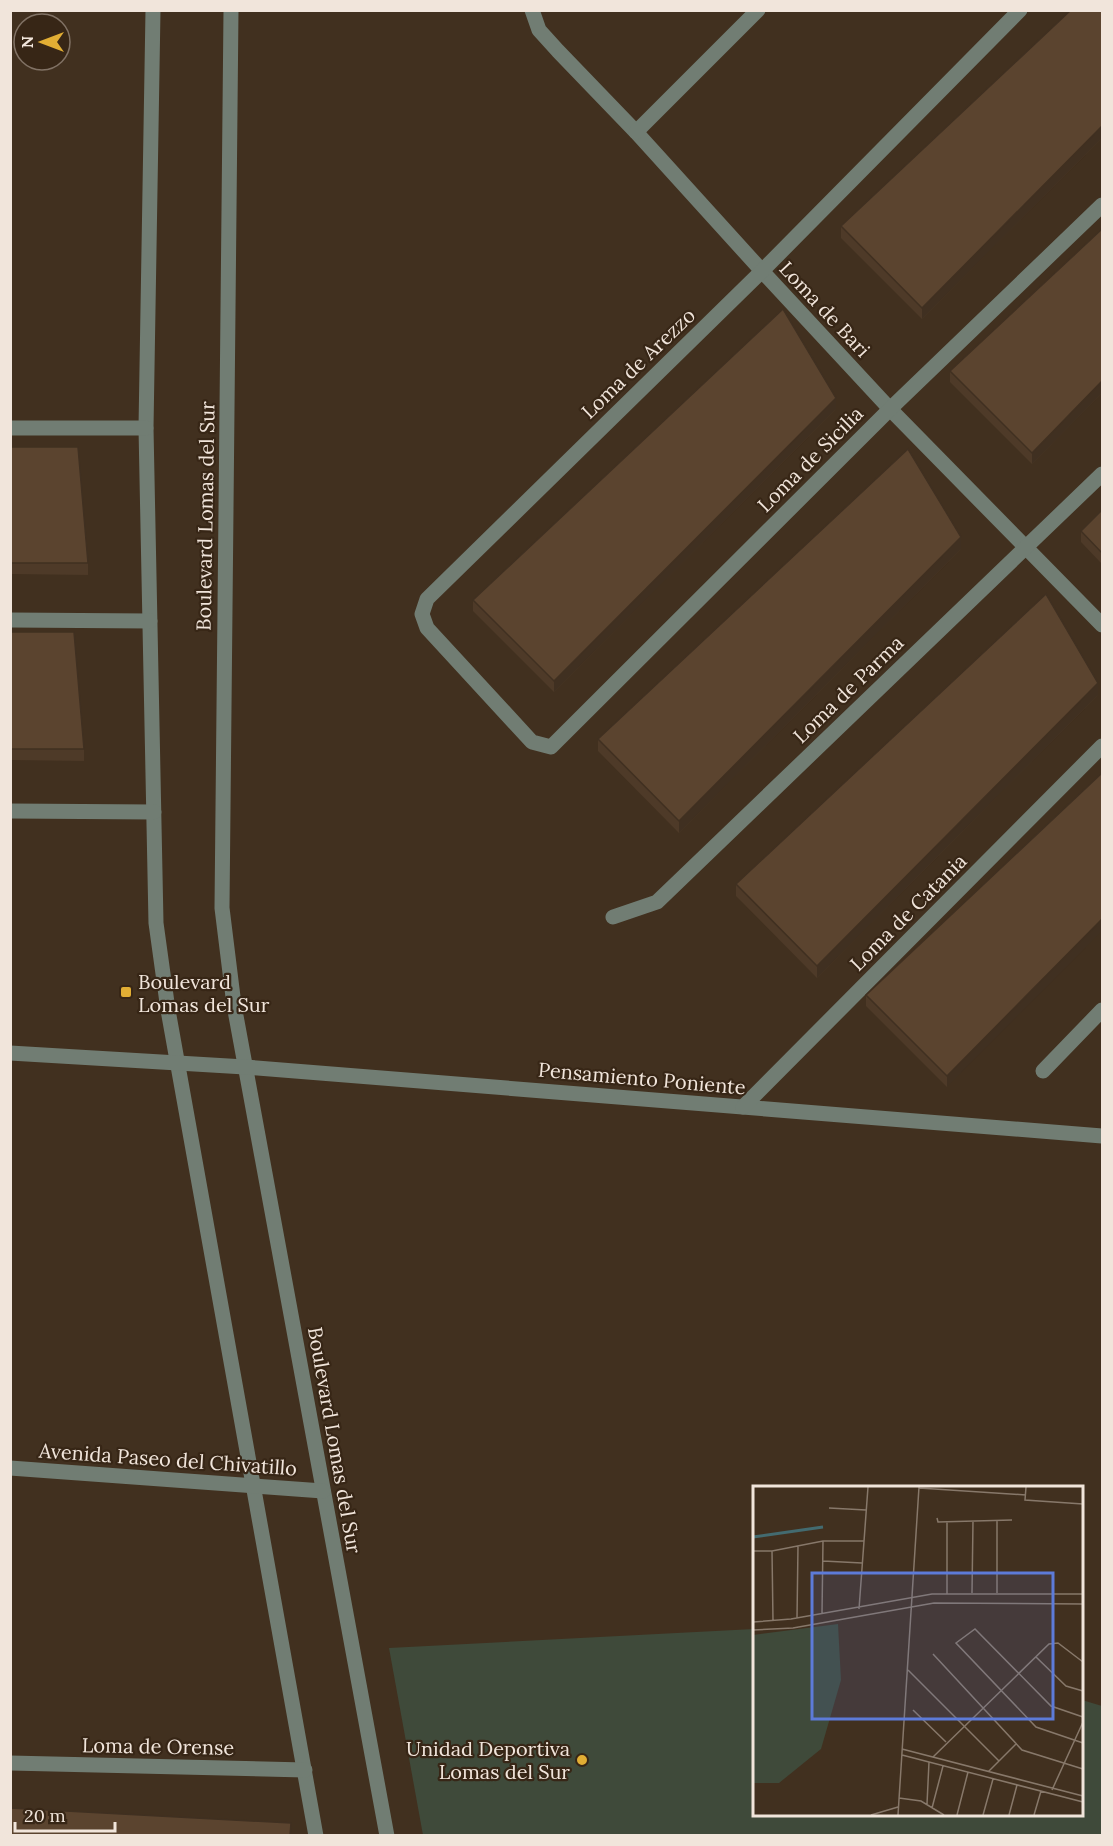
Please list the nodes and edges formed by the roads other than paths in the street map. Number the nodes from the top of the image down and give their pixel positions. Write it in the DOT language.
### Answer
graph roads {
  1 [pos="153,10"];
  2 [pos="231,10"];
  3 [pos="532,10"];
  4 [pos="758,10"];
  5 [pos="1020,10"];
  6 [pos="636,132"];
  7 [pos="1102,205"];
  8 [pos="762,271"];
  9 [pos="890,409"];
  10 [pos="10,428"];
  11 [pos="146,428"];
  12 [pos="1102,474"];
  13 [pos="1026,547"];
  14 [pos="10,620"];
  15 [pos="150,621"];
  16 [pos="1102,625"];
  17 [pos="1102,746"];
  18 [pos="551,747"];
  19 [pos="10,811"];
  20 [pos="154,812"];
  21 [pos="613,916"];
  22 [pos="1102,1011"];
  23 [pos="10,1053"];
  24 [pos="178,1063"];
  25 [pos="245,1067"];
  26 [pos="1043,1071"];
  27 [pos="743,1107"];
  28 [pos="1102,1136"];
  29 [pos="10,1468"];
  30 [pos="254,1486"];
  31 [pos="323,1491"];
  32 [pos="10,1763"];
  33 [pos="305,1770"];
  34 [pos="316,1836"];
  35 [pos="387,1836"];
  1 -- 11 [label="street"];
  2 -- 25 [label="street, Boulevard Lomas del Sur"];
  3 -- 6 [label="street, Loma de Bari"];
  4 -- 6 [label="street"];
  5 -- 8 [label="street, Loma de Arezzo"];
  6 -- 8 [label="street, Loma de Bari"];
  7 -- 9 [label="street, Loma de Sicilia"];
  8 -- 9 [label="street, Loma de Bari"];
  8 -- 18 [label="street, Loma de Arezzo"];
  9 -- 13 [label="street, Loma de Bari"];
  9 -- 18 [label="street, Loma de Sicilia"];
  10 -- 11 [label="street"];
  11 -- 15 [label="street"];
  12 -- 13 [label="street, Loma de Parma"];
  13 -- 16 [label="street, Loma de Bari"];
  13 -- 21 [label="street, Loma de Parma"];
  14 -- 15 [label="street"];
  15 -- 20 [label="street"];
  17 -- 27 [label="street, Loma de Catania"];
  19 -- 20 [label="street"];
  20 -- 24 [label="street"];
  22 -- 26 [label="street"];
  23 -- 24 [label="street"];
  24 -- 25 [label="street, Pensamiento Poniente"];
  24 -- 30 [label="street"];
  25 -- 27 [label="street, Pensamiento Poniente"];
  25 -- 31 [label="street, Boulevard Lomas del Sur"];
  27 -- 28 [label="street, Pensamiento Poniente"];
  29 -- 30 [label="street, Avenida Paseo del Chivatillo"];
  30 -- 31 [label="street, Avenida Paseo del Chivatillo"];
  30 -- 33 [label="street"];
  31 -- 35 [label="street, Boulevard Lomas del Sur"];
  32 -- 33 [label="street, Loma de Orense"];
  33 -- 34 [label="street"];
}
